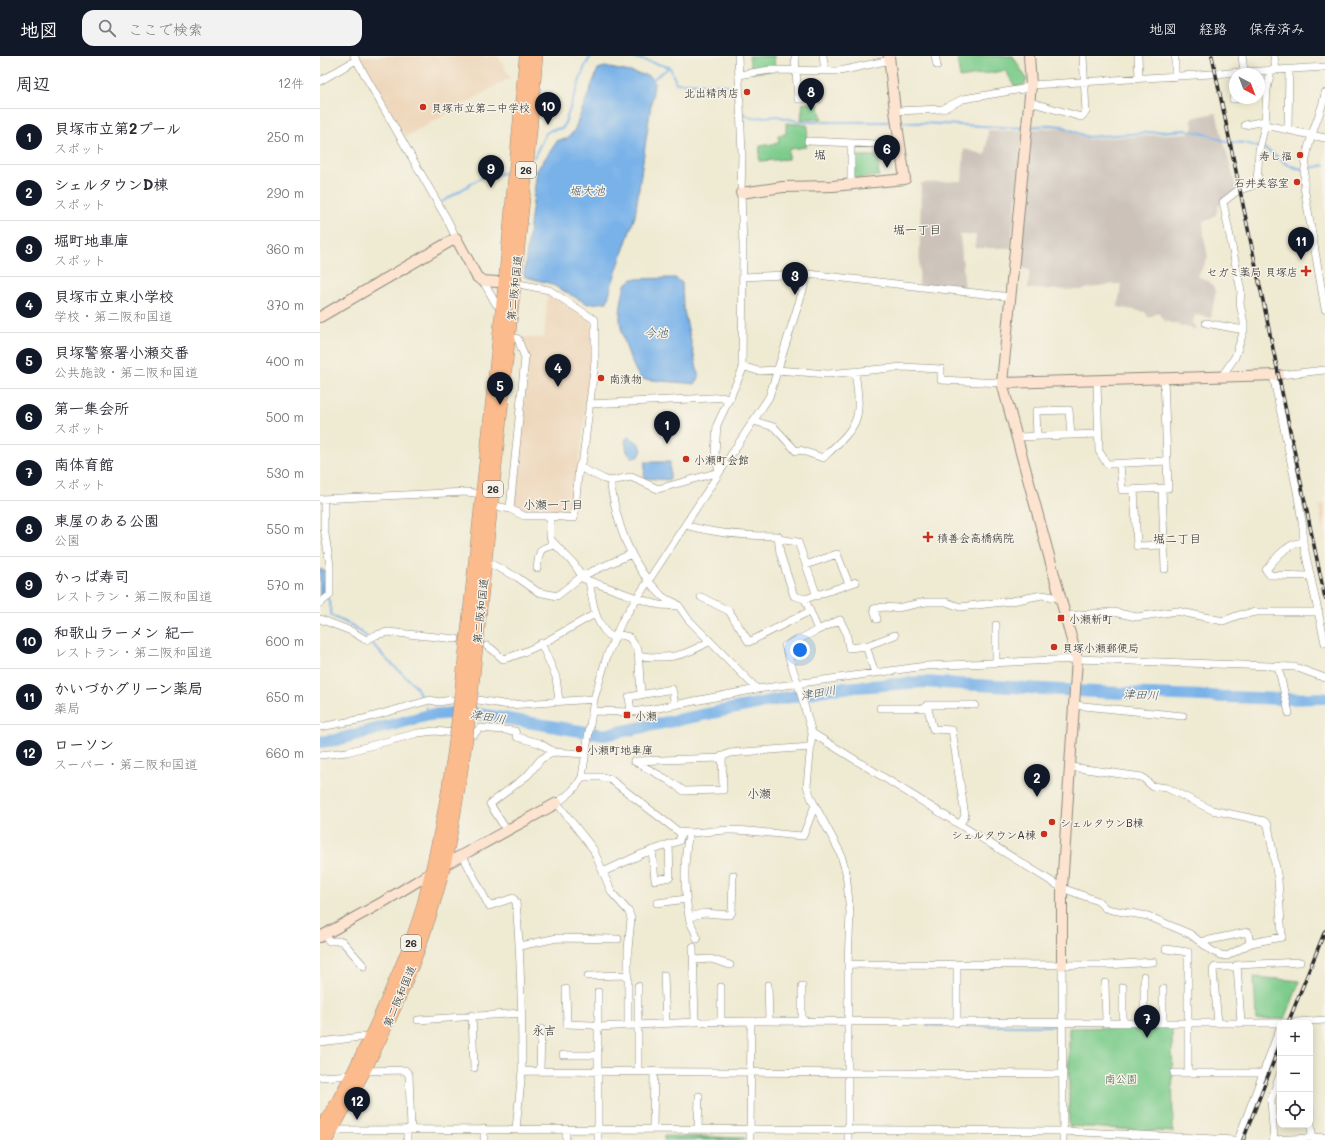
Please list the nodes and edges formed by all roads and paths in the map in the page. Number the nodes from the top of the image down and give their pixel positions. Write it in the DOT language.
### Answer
graph roads {
  1 [pos="526,56"];
  2 [pos="536,56"];
  3 [pos="738,56"];
  4 [pos="795,56"];
  5 [pos="823,56"];
  6 [pos="935,56"];
  7 [pos="1029,56"];
  8 [pos="1083,56"];
  9 [pos="1138,56"];
  10 [pos="1175,56"];
  11 [pos="1242,56"];
  12 [pos="1274,56"];
  13 [pos="355,58"];
  14 [pos="889,58"];
  15 [pos="937,65"];
  16 [pos="1325,67"];
  17 [pos="1244,68"];
  18 [pos="1289,69"];
  19 [pos="796,70"];
  20 [pos="1265,70"];
  21 [pos="1273,70"];
  22 [pos="825,71"];
  23 [pos="1229,72"];
  24 [pos="739,75"];
  25 [pos="1175,76"];
  26 [pos="1139,78"];
  27 [pos="1084,82"];
  28 [pos="321,83"];
  29 [pos="1031,85"];
  30 [pos="1265,91"];
  31 [pos="1325,93"];
  32 [pos="819,99"];
  33 [pos="1030,102"];
  34 [pos="1264,104"];
  35 [pos="895,111"];
  36 [pos="1265,123"];
  37 [pos="1245,125"];
  38 [pos="1288,129"];
  39 [pos="1311,135"];
  40 [pos="1325,138"];
  41 [pos="808,141"];
  42 [pos="851,143"];
  43 [pos="900,145"];
  44 [pos="851,184"];
  45 [pos="741,193"];
  46 [pos="456,238"];
  47 [pos="808,274"];
  48 [pos="743,277"];
  49 [pos="483,281"];
  50 [pos="510,283"];
  51 [pos="1010,297"];
  52 [pos="496,304"];
  53 [pos="1325,308"];
  54 [pos="320,317"];
  55 [pos="1206,323"];
  56 [pos="1244,330"];
  57 [pos="504,336"];
  58 [pos="742,366"];
  59 [pos="777,370"];
  60 [pos="1325,370"];
  61 [pos="854,371"];
  62 [pos="1276,375"];
  63 [pos="1222,376"];
  64 [pos="1164,378"];
  65 [pos="1097,380"];
  66 [pos="1002,383"];
  67 [pos="731,397"];
  68 [pos="589,404"];
  69 [pos="754,420"];
  70 [pos="1098,434"];
  71 [pos="1071,435"];
  72 [pos="1037,436"];
  73 [pos="1016,437"];
  74 [pos="1167,461"];
  75 [pos="1120,464"];
  76 [pos="579,466"];
  77 [pos="719,472"];
  78 [pos="610,481"];
  79 [pos="1162,488"];
  80 [pos="1134,489"];
  81 [pos="482,494"];
  82 [pos="322,499"];
  83 [pos="491,505"];
  84 [pos="510,509"];
  85 [pos="550,516"];
  86 [pos="685,525"];
  87 [pos="778,539"];
  88 [pos="1303,542"];
  89 [pos="556,545"];
  90 [pos="1164,545"];
  91 [pos="631,554"];
  92 [pos="485,561"];
  93 [pos="806,565"];
  94 [pos="537,568"];
  95 [pos="1166,569"];
  96 [pos="582,576"];
  97 [pos="1310,576"];
  98 [pos="649,580"];
  99 [pos="589,581"];
  100 [pos="817,596"];
  101 [pos="701,597"];
  102 [pos="637,598"];
  103 [pos="1060,598"];
  104 [pos="325,599"];
  105 [pos="805,599"];
  106 [pos="679,606"];
  107 [pos="810,611"];
  108 [pos="1319,612"];
  109 [pos="595,614"];
  110 [pos="1065,616"];
  111 [pos="320,619"];
  112 [pos="877,619"];
  113 [pos="996,625"];
  114 [pos="818,630"];
  115 [pos="895,634"];
  116 [pos="615,637"];
  117 [pos="456,639"];
  118 [pos="710,641"];
  119 [pos="541,643"];
  120 [pos="1325,643"];
  121 [pos="487,646"];
  122 [pos="866,646"];
  123 [pos="639,656"];
  124 [pos="1077,659"];
  125 [pos="996,663"];
  126 [pos="1278,666"];
  127 [pos="875,673"];
  128 [pos="1325,678"];
  129 [pos="798,684"];
  130 [pos="757,689"];
  131 [pos="466,695"];
  132 [pos="641,695"];
  133 [pos="594,699"];
  134 [pos="559,701"];
  135 [pos="927,704"];
  136 [pos="676,705"];
  137 [pos="975,705"];
  138 [pos="1074,705"];
  139 [pos="880,708"];
  140 [pos="592,711"];
  141 [pos="631,712"];
  142 [pos="1289,713"];
  143 [pos="1183,716"];
  144 [pos="320,727"];
  145 [pos="812,733"];
  146 [pos="461,739"];
  147 [pos="811,747"];
  148 [pos="554,752"];
  149 [pos="585,754"];
  150 [pos="320,755"];
  151 [pos="722,756"];
  152 [pos="1071,767"];
  153 [pos="582,777"];
  154 [pos="557,803"];
  155 [pos="815,805"];
  156 [pos="960,824"];
  157 [pos="507,831"];
  158 [pos="685,833"];
  159 [pos="669,844"];
  160 [pos="652,850"];
  161 [pos="463,856"];
  162 [pos="444,865"];
  163 [pos="431,872"];
  164 [pos="602,872"];
  165 [pos="733,875"];
  166 [pos="1062,888"];
  167 [pos="686,899"];
  168 [pos="657,903"];
  169 [pos="689,916"];
  170 [pos="322,936"];
  171 [pos="697,939"];
  172 [pos="618,940"];
  173 [pos="1200,942"];
  174 [pos="1250,944"];
  175 [pos="520,946"];
  176 [pos="693,947"];
  177 [pos="1166,949"];
  178 [pos="694,960"];
  179 [pos="1153,962"];
  180 [pos="1300,962"];
  181 [pos="848,964"];
  182 [pos="730,965"];
  183 [pos="957,965"];
  184 [pos="1062,965"];
  185 [pos="364,966"];
  186 [pos="1237,967"];
  187 [pos="628,975"];
  188 [pos="664,975"];
  189 [pos="588,976"];
  190 [pos="1144,976"];
  191 [pos="1105,983"];
  192 [pos="768,985"];
  193 [pos="638,986"];
  194 [pos="802,986"];
  195 [pos="721,987"];
  196 [pos="1122,987"];
  197 [pos="566,989"];
  198 [pos="1163,989"];
  199 [pos="598,992"];
  200 [pos="522,1013"];
  201 [pos="472,1015"];
  202 [pos="418,1020"];
  203 [pos="1325,1020"];
  204 [pos="751,1021"];
  205 [pos="769,1021"];
  206 [pos="1313,1021"];
  207 [pos="695,1022"];
  208 [pos="721,1022"];
  209 [pos="802,1022"];
  210 [pos="1277,1022"];
  211 [pos="849,1023"];
  212 [pos="957,1023"];
  213 [pos="1106,1023"];
  214 [pos="1123,1023"];
  215 [pos="1144,1023"];
  216 [pos="1163,1023"];
  217 [pos="1187,1023"];
  218 [pos="1218,1023"];
  219 [pos="1242,1023"];
  220 [pos="666,1024"];
  221 [pos="1063,1024"];
  222 [pos="639,1025"];
  223 [pos="628,1026"];
  224 [pos="598,1027"];
  225 [pos="541,1029"];
  226 [pos="1277,1036"];
  227 [pos="370,1039"];
  228 [pos="320,1042"];
  229 [pos="563,1054"];
  230 [pos="598,1055"];
  231 [pos="474,1068"];
  232 [pos="365,1070"];
  233 [pos="598,1070"];
  234 [pos="522,1071"];
  235 [pos="540,1071"];
  236 [pos="638,1071"];
  237 [pos="654,1071"];
  238 [pos="751,1072"];
  239 [pos="848,1072"];
  240 [pos="1174,1073"];
  241 [pos="1188,1073"];
  242 [pos="1263,1073"];
  243 [pos="1063,1074"];
  244 [pos="351,1076"];
  245 [pos="320,1077"];
  246 [pos="1277,1083"];
  247 [pos="699,1096"];
  248 [pos="1311,1128"];
  249 [pos="409,1129"];
  250 [pos="484,1129"];
  251 [pos="516,1129"];
  252 [pos="566,1129"];
  253 [pos="598,1129"];
  254 [pos="652,1129"];
  255 [pos="698,1129"];
  256 [pos="750,1129"];
  257 [pos="848,1130"];
  258 [pos="1063,1130"];
  259 [pos="324,1132"];
  260 [pos="1325,1137"];
  261 [pos="1146,1138"];
  262 [pos="1312,1138"];
  263 [pos="407,1140"];
  264 [pos="484,1140"];
  265 [pos="566,1140"];
  266 [pos="598,1140"];
  267 [pos="750,1140"];
  268 [pos="848,1140"];
  269 [pos="1063,1140"];
  270 [pos="1234,1140"];
  271 [pos="1238,1140"];
  272 [pos="1273,1140"];
  1 -- 50 [label="highway, 第二阪和国道 / 26"];
  2 -- 50 [label="highway, 第二阪和国道 / 26"];
  3 -- 24 [label="street"];
  4 -- 19 [label="street"];
  5 -- 22 [label="street"];
  6 -- 15 [label="street"];
  7 -- 29 [label="street"];
  8 -- 27 [label="street"];
  9 -- 26 [label="street"];
  10 -- 25 [label="street"];
  11 -- 17 [label="street"];
  12 -- 21 [label="street"];
  13 -- 28 [label="street"];
  13 -- 46 [label="street"];
  14 -- 22 [label="street"];
  14 -- 35 [label="street"];
  16 -- 18 [label="street"];
  18 -- 21 [label="street"];
  18 -- 38 [label="street"];
  19 -- 22 [label="street"];
  19 -- 24 [label="street"];
  19 -- 32 [label="street"];
  20 -- 21 [label="street"];
  21 -- 30 [label="street"];
  23 -- 25 [label="street"];
  24 -- 45 [label="street"];
  25 -- 26 [label="street"];
  26 -- 27 [label="street"];
  27 -- 29 [label="street"];
  27 -- 33 [label="street"];
  29 -- 33 [label="street"];
  29 -- 35 [label="street"];
  31 -- 39 [label="street"];
  33 -- 51 [label="street"];
  34 -- 36 [label="street"];
  35 -- 43 [label="street"];
  36 -- 37 [label="street"];
  36 -- 38 [label="street"];
  36 -- 56 [label="street"];
  38 -- 39 [label="street"];
  39 -- 40 [label="street"];
  39 -- 53 [label="street"];
  41 -- 42 [label="street"];
  42 -- 43 [label="street"];
  42 -- 44 [label="street"];
  43 -- 44 [label="street"];
  44 -- 45 [label="street"];
  45 -- 48 [label="street"];
  46 -- 49 [label="street"];
  46 -- 54 [label="street"];
  47 -- 48 [label="street"];
  47 -- 51 [label="street"];
  47 -- 59 [label="street"];
  48 -- 58 [label="street"];
  49 -- 50 [label="street"];
  49 -- 52 [label="street"];
  50 -- 57 [label="highway, 第二阪和国道 / 26"];
  50 -- 68 [label="street"];
  51 -- 66 [label="street"];
  55 -- 56 [label="street"];
  56 -- 63 [label="street"];
  57 -- 81 [label="highway, 第二阪和国道 / 26"];
  57 -- 83 [label="highway, 第二阪和国道 / 26"];
  57 -- 84 [label="street"];
  58 -- 59 [label="street"];
  58 -- 67 [label="street"];
  59 -- 61 [label="street"];
  59 -- 69 [label="street"];
  60 -- 62 [label="street"];
  61 -- 66 [label="street"];
  61 -- 69 [label="street"];
  62 -- 63 [label="street"];
  62 -- 88 [label="street"];
  63 -- 64 [label="street"];
  64 -- 65 [label="street"];
  64 -- 74 [label="street"];
  65 -- 66 [label="street"];
  65 -- 70 [label="street"];
  66 -- 73 [label="street"];
  67 -- 68 [label="street"];
  67 -- 77 [label="street"];
  68 -- 76 [label="street"];
  69 -- 77 [label="street"];
  70 -- 71 [label="street"];
  70 -- 75 [label="street"];
  71 -- 72 [label="street"];
  71 -- 72 [label="street"];
  72 -- 73 [label="street"];
  73 -- 103 [label="street"];
  74 -- 75 [label="street"];
  74 -- 79 [label="street"];
  75 -- 80 [label="street"];
  76 -- 78 [label="street"];
  76 -- 85 [label="street"];
  77 -- 78 [label="street"];
  77 -- 86 [label="street"];
  78 -- 91 [label="street"];
  79 -- 80 [label="street"];
  79 -- 90 [label="street"];
  80 -- 90 [label="street"];
  81 -- 82 [label="street"];
  81 -- 83 [label="street"];
  81 -- 131 [label="highway, 第二阪和国道 / 26"];
  82 -- 104 [label="street"];
  83 -- 84 [label="street"];
  83 -- 92 [label="highway, 第二阪和国道 / 26"];
  84 -- 85 [label="street"];
  85 -- 89 [label="street"];
  86 -- 87 [label="street"];
  86 -- 98 [label="street"];
  87 -- 93 [label="street"];
  87 -- 105 [label="street"];
  88 -- 97 [label="street"];
  88 -- 97 [label="street"];
  89 -- 94 [label="street"];
  89 -- 96 [label="street"];
  90 -- 95 [label="street"];
  91 -- 96 [label="street"];
  91 -- 98 [label="street"];
  92 -- 96 [label="street"];
  92 -- 131 [label="highway, 第二阪和国道 / 26"];
  93 -- 100 [label="street"];
  93 -- 100 [label="street"];
  96 -- 99 [label="street"];
  97 -- 108 [label="street"];
  98 -- 102 [label="street"];
  98 -- 106 [label="street"];
  99 -- 102 [label="street"];
  99 -- 109 [label="street"];
  100 -- 105 [label="street"];
  101 -- 107 [label="street"];
  102 -- 106 [label="street"];
  102 -- 116 [label="street"];
  103 -- 110 [label="street"];
  103 -- 112 [label="street"];
  105 -- 107 [label="street"];
  106 -- 118 [label="street"];
  107 -- 114 [label="street"];
  108 -- 110 [label="street"];
  108 -- 120 [label="street"];
  109 -- 116 [label="street"];
  109 -- 119 [label="street"];
  110 -- 124 [label="street"];
  111 -- 117 [label="street"];
  113 -- 125 [label="street"];
  114 -- 122 [label="street"];
  114 -- 129 [label="street"];
  115 -- 122 [label="street"];
  116 -- 123 [label="street"];
  116 -- 133 [label="street"];
  118 -- 123 [label="street"];
  118 -- 130 [label="street"];
  119 -- 121 [label="street"];
  119 -- 134 [label="street"];
  122 -- 127 [label="street"];
  123 -- 132 [label="street"];
  124 -- 125 [label="street"];
  124 -- 126 [label="street"];
  124 -- 138 [label="street"];
  125 -- 127 [label="street"];
  126 -- 128 [label="street"];
  126 -- 142 [label="street"];
  127 -- 129 [label="street"];
  129 -- 130 [label="street"];
  129 -- 145 [label="street"];
  130 -- 136 [label="street"];
  131 -- 146 [label="highway, 第二阪和国道 / 26, bridge"];
  132 -- 136 [label="street"];
  132 -- 141 [label="street"];
  133 -- 134 [label="street"];
  133 -- 140 [label="street"];
  134 -- 144 [label="street"];
  135 -- 137 [label="street"];
  135 -- 139 [label="street"];
  135 -- 156 [label="street"];
  136 -- 141 [label="street"];
  138 -- 143 [label="street"];
  138 -- 152 [label="street"];
  140 -- 141 [label="street"];
  140 -- 149 [label="street"];
  145 -- 147 [label="street"];
  145 -- 156 [label="street"];
  146 -- 162 [label="highway, 第二阪和国道 / 26"];
  146 -- 163 [label="highway, 第二阪和国道 / 26"];
  147 -- 151 [label="street"];
  147 -- 155 [label="street"];
  148 -- 149 [label="street"];
  148 -- 150 [label="street"];
  148 -- 157 [label="street"];
  149 -- 153 [label="street"];
  151 -- 151 [label="street"];
  152 -- 166 [label="street"];
  152 -- 174 [label="street"];
  153 -- 154 [label="street"];
  153 -- 158 [label="street"];
  154 -- 157 [label="street"];
  154 -- 164 [label="street"];
  155 -- 158 [label="street"];
  155 -- 181 [label="street"];
  156 -- 166 [label="street"];
  157 -- 161 [label="street"];
  158 -- 159 [label="street"];
  158 -- 167 [label="street"];
  159 -- 160 [label="street"];
  159 -- 160 [label="street"];
  160 -- 164 [label="street"];
  161 -- 162 [label="street"];
  161 -- 175 [label="street"];
  162 -- 163 [label="street"];
  162 -- 232 [label="highway, 第二阪和国道 / 26"];
  163 -- 170 [label="street"];
  163 -- 227 [label="highway, 第二阪和国道 / 26"];
  164 -- 187 [label="street"];
  165 -- 169 [label="street"];
  166 -- 173 [label="street"];
  166 -- 184 [label="street"];
  167 -- 168 [label="street"];
  167 -- 169 [label="street"];
  169 -- 171 [label="street"];
  170 -- 185 [label="street"];
  172 -- 175 [label="street"];
  173 -- 174 [label="street"];
  173 -- 174 [label="street"];
  175 -- 200 [label="street"];
  176 -- 178 [label="street"];
  177 -- 217 [label="street"];
  178 -- 182 [label="street"];
  178 -- 207 [label="street"];
  179 -- 184 [label="street"];
  180 -- 186 [label="street"];
  181 -- 183 [label="street"];
  181 -- 211 [label="street"];
  183 -- 184 [label="street"];
  183 -- 212 [label="street"];
  184 -- 221 [label="street"];
  186 -- 218 [label="street"];
  186 -- 219 [label="street"];
  187 -- 189 [label="street"];
  187 -- 223 [label="street"];
  188 -- 220 [label="street"];
  190 -- 215 [label="street"];
  191 -- 213 [label="street"];
  192 -- 205 [label="street"];
  193 -- 222 [label="street"];
  194 -- 209 [label="street"];
  195 -- 208 [label="street"];
  196 -- 214 [label="street"];
  197 -- 224 [label="street"];
  198 -- 216 [label="street"];
  199 -- 224 [label="street"];
  200 -- 201 [label="street"];
  200 -- 234 [label="street"];
  201 -- 202 [label="street"];
  201 -- 231 [label="street"];
  203 -- 206 [label="street"];
  204 -- 205 [label="street"];
  204 -- 208 [label="street"];
  204 -- 238 [label="street"];
  205 -- 209 [label="street"];
  207 -- 208 [label="street"];
  207 -- 220 [label="street"];
  209 -- 211 [label="street"];
  210 -- 219 [label="street"];
  211 -- 212 [label="street"];
  211 -- 239 [label="street"];
  212 -- 221 [label="street"];
  213 -- 214 [label="street"];
  213 -- 221 [label="street"];
  214 -- 215 [label="street"];
  215 -- 216 [label="street"];
  216 -- 217 [label="street"];
  217 -- 218 [label="street"];
  217 -- 241 [label="street"];
  218 -- 219 [label="street"];
  220 -- 222 [label="street"];
  221 -- 243 [label="street"];
  222 -- 223 [label="street"];
  222 -- 236 [label="street"];
  223 -- 224 [label="street"];
  224 -- 230 [label="street"];
  225 -- 235 [label="street"];
  226 -- 242 [label="street"];
  227 -- 228 [label="street"];
  227 -- 244 [label="highway, 第二阪和国道 / 26"];
  229 -- 230 [label="street"];
  230 -- 233 [label="street"];
  232 -- 244 [label="street"];
  232 -- 249 [label="street"];
  232 -- 259 [label="highway, 第二阪和国道 / 26"];
  233 -- 235 [label="street"];
  233 -- 236 [label="street"];
  233 -- 253 [label="street"];
  234 -- 235 [label="street"];
  234 -- 251 [label="street"];
  236 -- 237 [label="street"];
  237 -- 238 [label="street"];
  237 -- 254 [label="street"];
  238 -- 239 [label="street"];
  238 -- 256 [label="street"];
  239 -- 243 [label="street"];
  239 -- 257 [label="street"];
  240 -- 241 [label="street"];
  241 -- 242 [label="street"];
  242 -- 271 [label="street"];
  243 -- 258 [label="street"];
  244 -- 245 [label="street"];
  244 -- 259 [label="highway, 第二阪和国道 / 26"];
  246 -- 272 [label="street"];
  247 -- 255 [label="street"];
  248 -- 262 [label="street"];
  249 -- 250 [label="street"];
  249 -- 259 [label="street"];
  249 -- 263 [label="street"];
  250 -- 251 [label="street"];
  250 -- 264 [label="street"];
  251 -- 252 [label="street"];
  252 -- 253 [label="street"];
  252 -- 265 [label="street"];
  253 -- 254 [label="street"];
  253 -- 266 [label="street"];
  254 -- 255 [label="street"];
  255 -- 256 [label="street"];
  256 -- 257 [label="street"];
  256 -- 267 [label="street"];
  257 -- 258 [label="street"];
  257 -- 268 [label="street"];
  258 -- 261 [label="street"];
  258 -- 269 [label="street"];
  260 -- 262 [label="street"];
  261 -- 270 [label="street"];
  262 -- 272 [label="street"];
}
